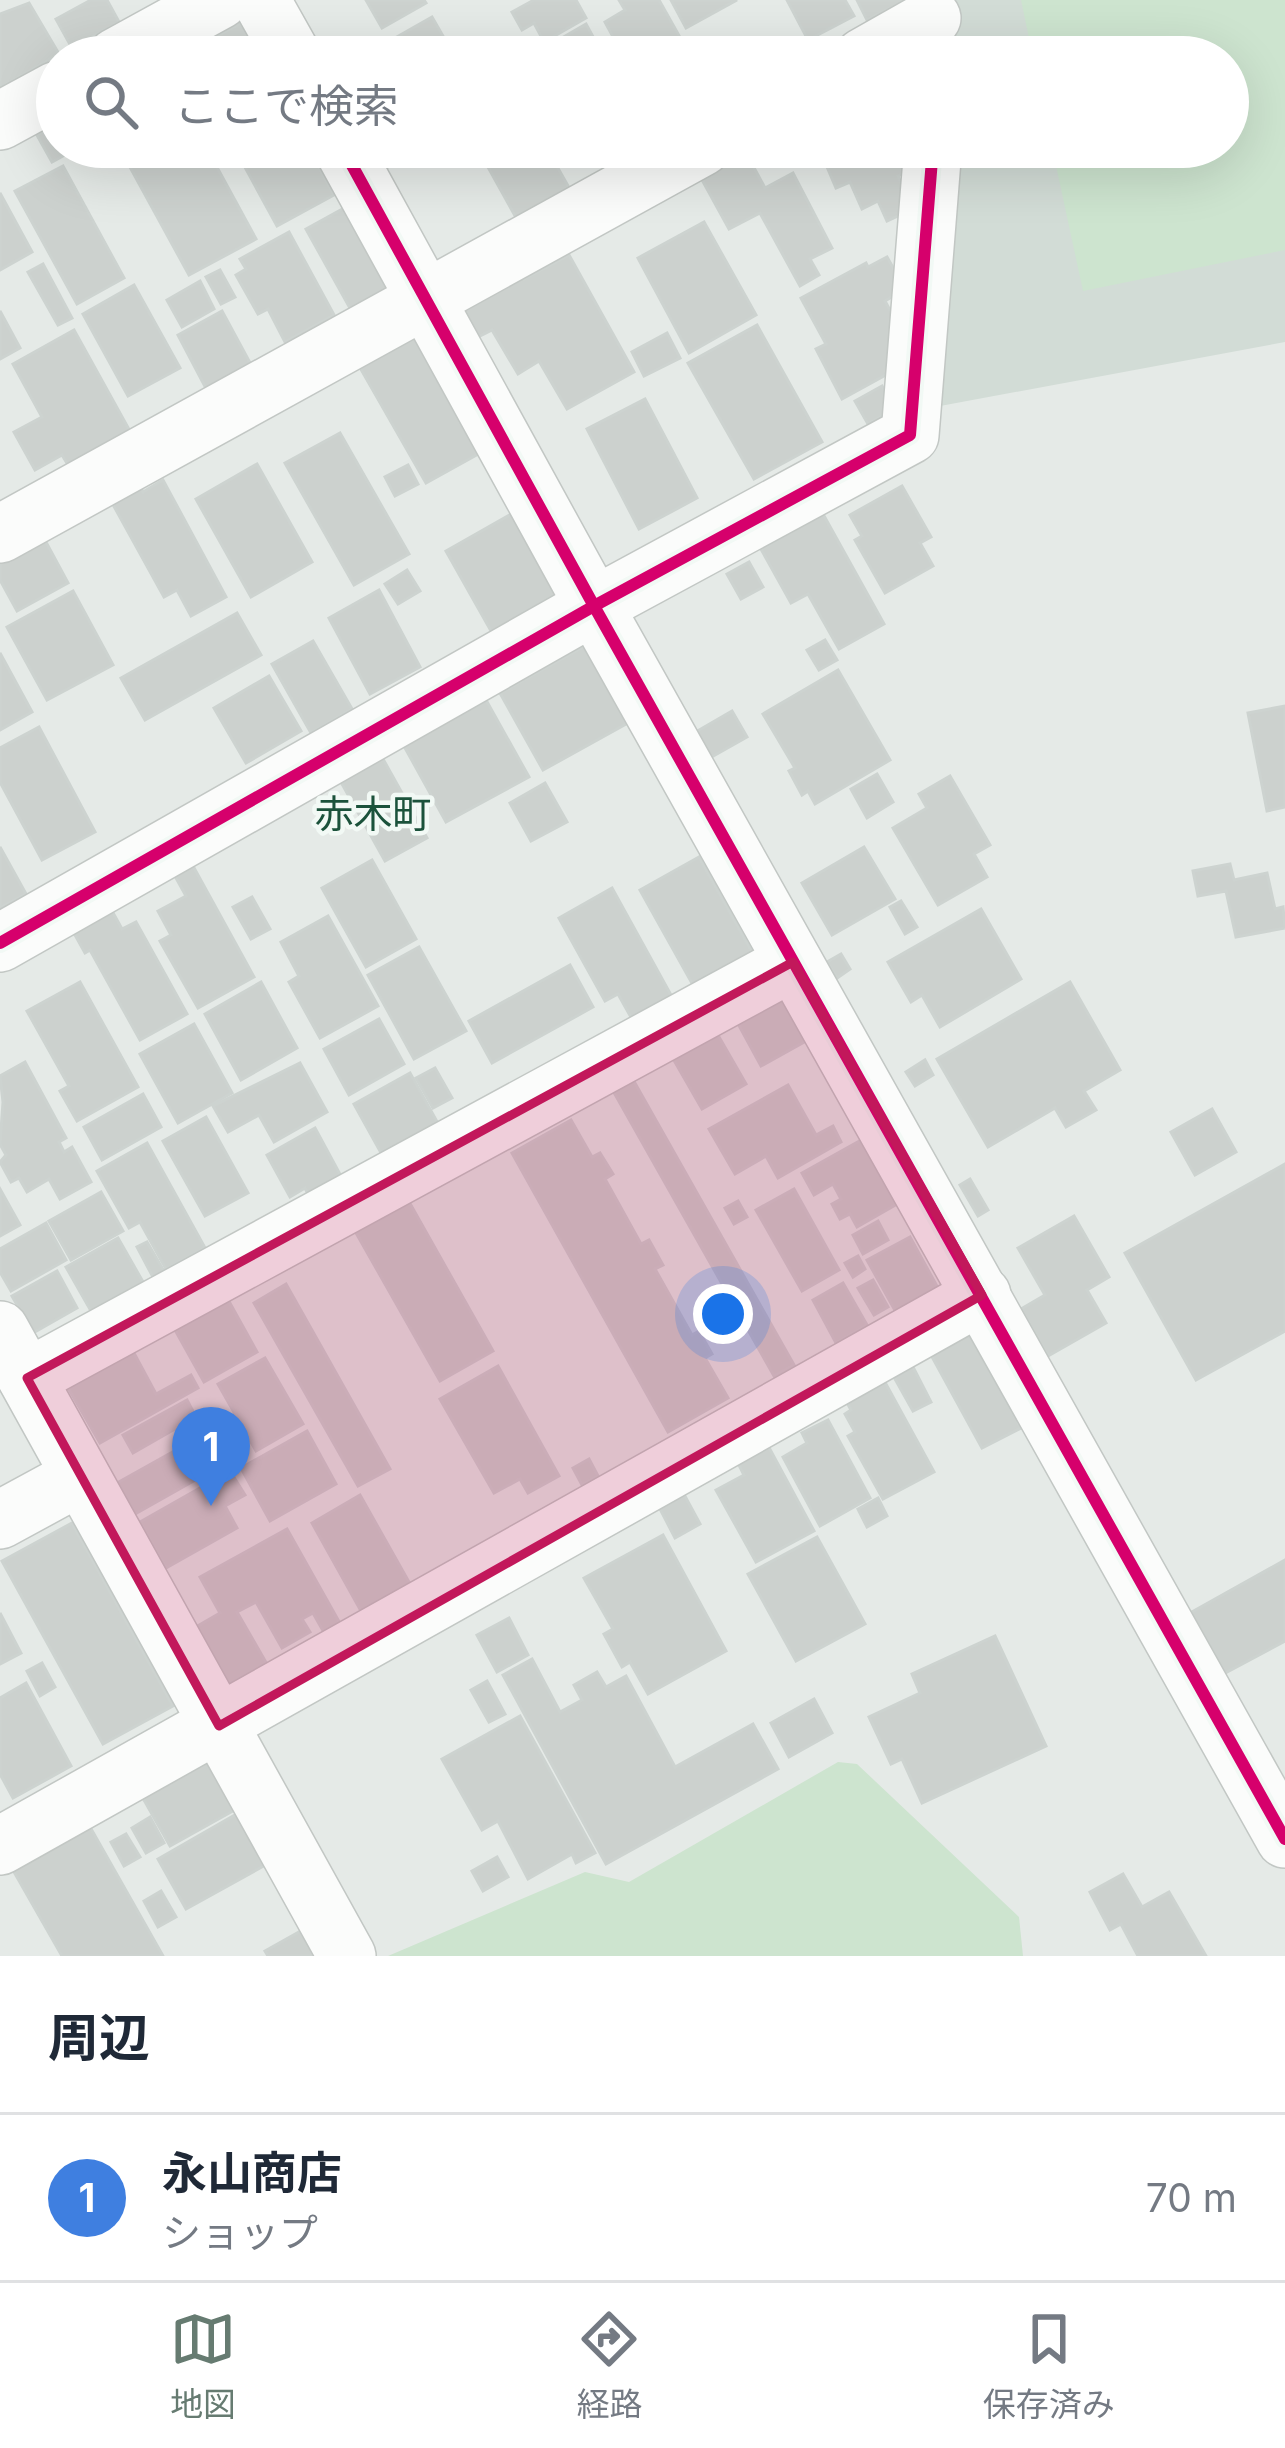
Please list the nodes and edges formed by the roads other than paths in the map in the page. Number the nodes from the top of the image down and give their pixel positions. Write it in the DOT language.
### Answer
graph roads {
  1 [pos="220,0"];
  2 [pos="261,0"];
  3 [pos="154,36"];
  4 [pos="281,36"];
  5 [pos="36,101"];
  6 [pos="0,121"];
  7 [pos="354,168"];
  8 [pos="664,168"];
  9 [pos="931,168"];
  10 [pos="427,301"];
  11 [pos="0,534"];
  12 [pos="594,606"];
  13 [pos="0,943"];
  14 [pos="793,962"];
  15 [pos="982,1295"];
  16 [pos="13,1354"];
  17 [pos="79,1478"];
  18 [pos="0,1520"];
  19 [pos="219,1726"];
  20 [pos="1285,1839"];
  21 [pos="0,1846"];
  22 [pos="347,1956"];
  1 -- 3 [label="street"];
  2 -- 4 [label="street"];
  5 -- 6 [label="street"];
  7 -- 10 [label="street"];
  8 -- 10 [label="street"];
  9 -- 12 [label="street"];
  10 -- 11 [label="street"];
  10 -- 12 [label="street"];
  12 -- 13 [label="street"];
  12 -- 14 [label="street"];
  14 -- 15 [label="street"];
  14 -- 16 [label="street"];
  15 -- 19 [label="street"];
  15 -- 20 [label="street"];
  16 -- 17 [label="street"];
  17 -- 18 [label="street"];
  17 -- 19 [label="street"];
  19 -- 21 [label="street"];
  19 -- 22 [label="street"];
}
